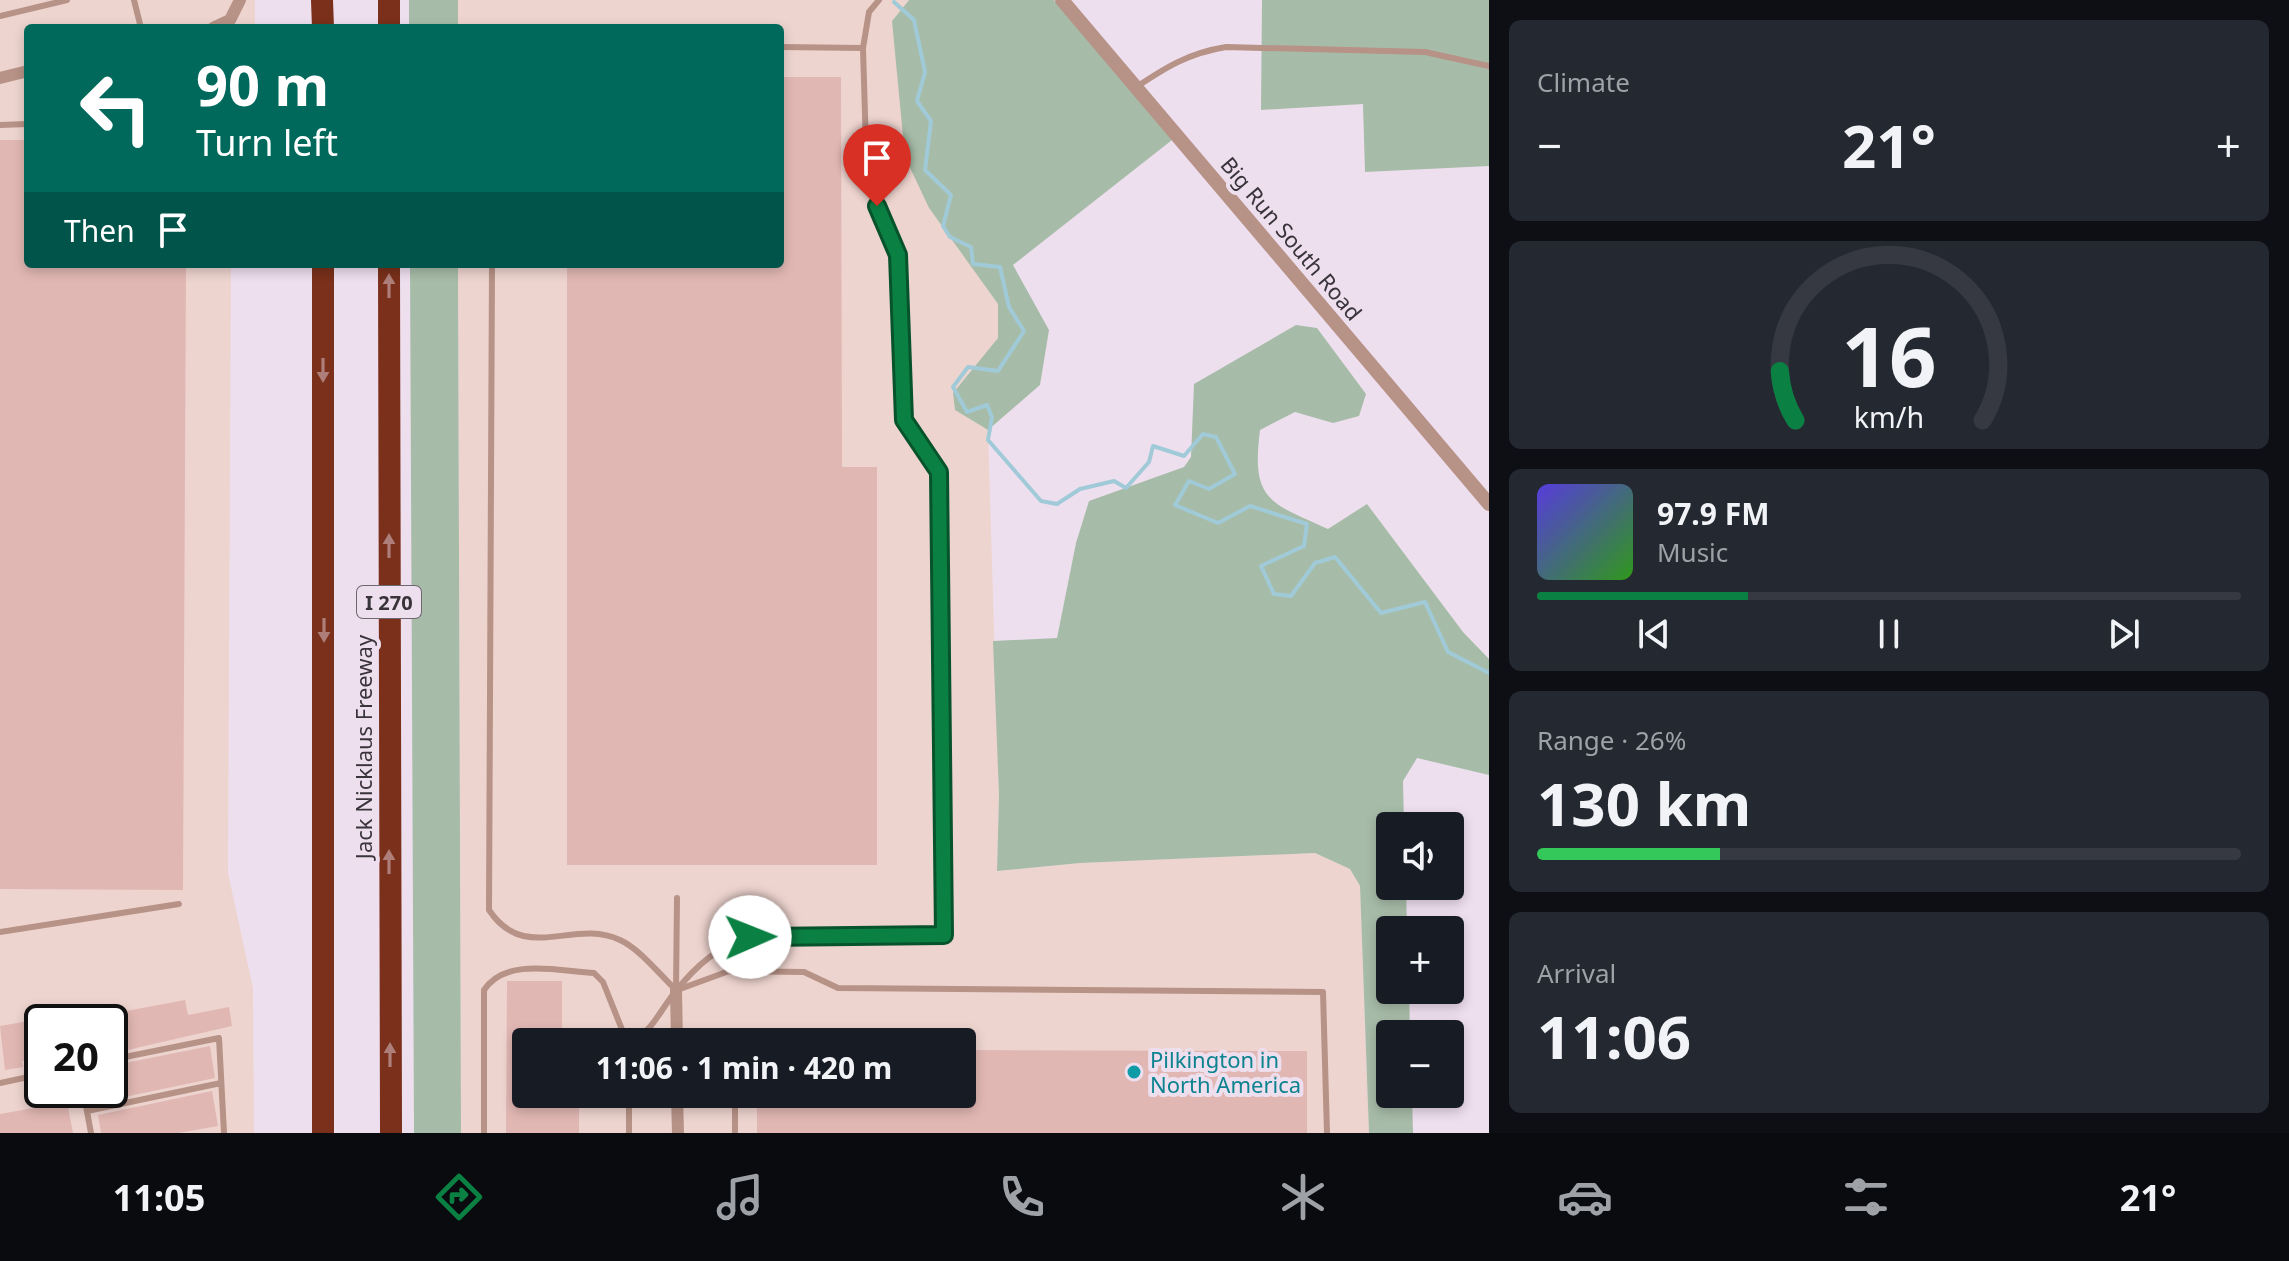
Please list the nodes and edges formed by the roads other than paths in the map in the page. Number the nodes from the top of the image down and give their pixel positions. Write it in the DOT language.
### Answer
graph roads {
  1 [pos="67,0"];
  2 [pos="134,0"];
  3 [pos="240,0"];
  4 [pos="322,0"];
  5 [pos="389,0"];
  6 [pos="879,0"];
  7 [pos="1062,0"];
  8 [pos="0,16"];
  9 [pos="140,24"];
  10 [pos="222,24"];
  11 [pos="323,24"];
  12 [pos="389,24"];
  13 [pos="784,47"];
  14 [pos="863,48"];
  15 [pos="1489,66"];
  16 [pos="24,72"];
  17 [pos="0,78"];
  18 [pos="1135,88"];
  19 [pos="24,124"];
  20 [pos="0,125"];
  21 [pos="323,268"];
  22 [pos="389,268"];
  23 [pos="492,268"];
  24 [pos="1489,504"];
  25 [pos="677,898"];
  26 [pos="179,904"];
  27 [pos="0,932"];
  28 [pos="676,990"];
  29 [pos="623,1028"];
  30 [pos="652,1028"];
  31 [pos="677,1028"];
  32 [pos="128,1056"];
  33 [pos="24,1078"];
  34 [pos="0,1083"];
  35 [pos="221,1083"];
  36 [pos="86,1108"];
  37 [pos="629,1108"];
  38 [pos="677,1108"];
  39 [pos="735,1108"];
  40 [pos="87,1111"];
  41 [pos="91,1133"];
  42 [pos="224,1133"];
  43 [pos="323,1133"];
  44 [pos="391,1133"];
  45 [pos="484,1133"];
  46 [pos="629,1133"];
  47 [pos="678,1133"];
  48 [pos="735,1133"];
  49 [pos="1327,1133"];
  1 -- 8 [label="lane"];
  2 -- 9 [label="lane"];
  3 -- 10 [label="street"];
  4 -- 11 [label="highway"];
  5 -- 12 [label="highway"];
  6 -- 14 [label="lane"];
  7 -- 18 [label="street, Big Run South Road"];
  13 -- 14 [label="lane"];
  14 -- 28 [label="lane"];
  15 -- 18 [label="lane"];
  16 -- 17 [label="street"];
  18 -- 24 [label="street, Big Run South Road"];
  19 -- 20 [label="lane"];
  21 -- 43 [label="highway, Jack Nicklaus Freeway, one-way"];
  44 -- 22 [label="highway, Jack Nicklaus Freeway / I 270, one-way"];
  23 -- 28 [label="lane"];
  25 -- 28 [label="lane"];
  26 -- 27 [label="lane"];
  28 -- 30 [label="lane"];
  28 -- 31 [label="street"];
  28 -- 49 [label="lane"];
  29 -- 45 [label="lane"];
  32 -- 35 [label="lane"];
  33 -- 34 [label="lane"];
  35 -- 40 [label="lane"];
  35 -- 42 [label="lane"];
  36 -- 40 [label="lane"];
  37 -- 46 [label="lane"];
  38 -- 47 [label="street"];
  39 -- 48 [label="lane"];
  40 -- 41 [label="lane"];
}
